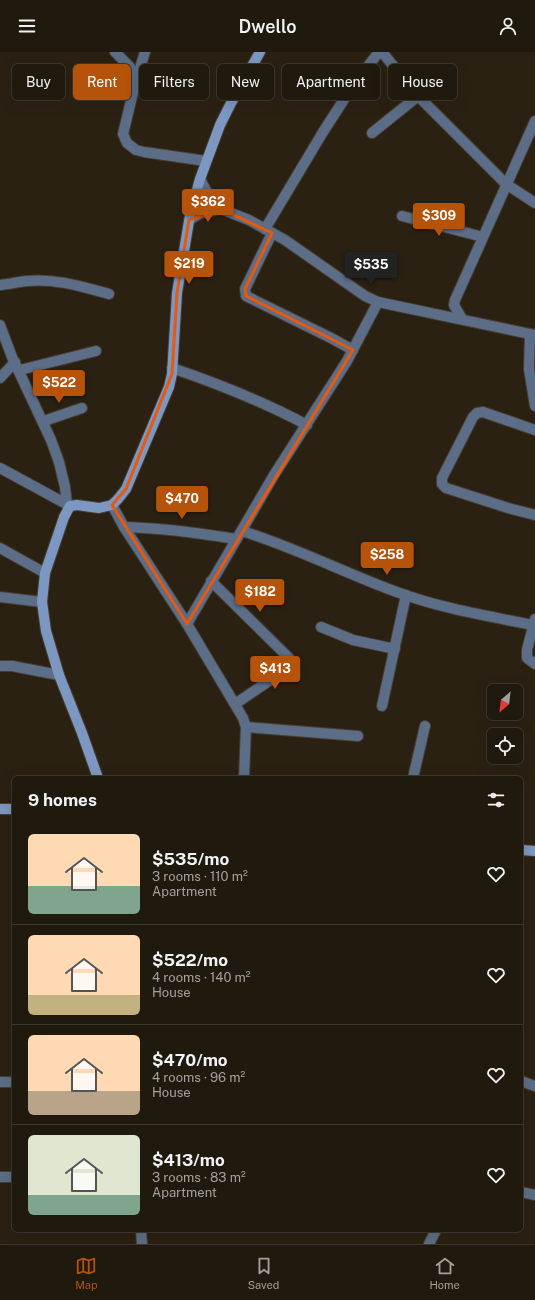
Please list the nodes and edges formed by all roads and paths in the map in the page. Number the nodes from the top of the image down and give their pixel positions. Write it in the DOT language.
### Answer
graph roads {
  1 [pos="115,52"];
  2 [pos="145,52"];
  3 [pos="260,52"];
  4 [pos="380,52"];
  5 [pos="390,64"];
  6 [pos="137,78"];
  7 [pos="413,100"];
  8 [pos="422,100"];
  9 [pos="535,121"];
  10 [pos="372,133"];
  11 [pos="206,160"];
  12 [pos="200,179"];
  13 [pos="506,184"];
  14 [pos="535,203"];
  15 [pos="221,209"];
  16 [pos="402,216"];
  17 [pos="189,220"];
  18 [pos="269,231"];
  19 [pos="483,237"];
  20 [pos="0,285"];
  21 [pos="109,294"];
  22 [pos="378,302"];
  23 [pos="462,319"];
  24 [pos="0,325"];
  25 [pos="532,335"];
  26 [pos="2,337"];
  27 [pos="353,350"];
  28 [pos="96,351"];
  29 [pos="17,366"];
  30 [pos="172,368"];
  31 [pos="0,378"];
  32 [pos="535,406"];
  33 [pos="82,408"];
  34 [pos="44,421"];
  35 [pos="307,425"];
  36 [pos="535,430"];
  37 [pos="0,468"];
  38 [pos="112,505"];
  39 [pos="69,506"];
  40 [pos="535,515"];
  41 [pos="124,527"];
  42 [pos="239,535"];
  43 [pos="0,548"];
  44 [pos="45,573"];
  45 [pos="211,581"];
  46 [pos="406,595"];
  47 [pos="0,597"];
  48 [pos="42,602"];
  49 [pos="534,622"];
  50 [pos="187,624"];
  51 [pos="321,627"];
  52 [pos="395,649"];
  53 [pos="535,664"];
  54 [pos="0,666"];
  55 [pos="59,675"];
  56 [pos="236,704"];
  57 [pos="382,706"];
  58 [pos="425,726"];
  59 [pos="246,727"];
  60 [pos="358,736"];
  61 [pos="97,776"];
  62 [pos="244,776"];
  63 [pos="414,776"];
  64 [pos="0,809"];
  65 [pos="12,809"];
  66 [pos="523,850"];
  67 [pos="535,851"];
  68 [pos="0,1082"];
  69 [pos="12,1082"];
  70 [pos="523,1082"];
  71 [pos="535,1086"];
  72 [pos="0,1177"];
  73 [pos="12,1177"];
  74 [pos="523,1192"];
  75 [pos="535,1195"];
  76 [pos="141,1232"];
  77 [pos="435,1232"];
  78 [pos="142,1244"];
  79 [pos="429,1244"];
  1 -- 6 [label="street"];
  2 -- 6 [label="street"];
  3 -- 11 [label="street"];
  4 -- 5 [label="street"];
  4 -- 18 [label="street"];
  6 -- 11 [label="street"];
  7 -- 10 [label="street"];
  8 -- 13 [label="street"];
  9 -- 13 [label="street"];
  11 -- 12 [label="street"];
  12 -- 15 [label="street"];
  12 -- 17 [label="street"];
  13 -- 14 [label="street"];
  13 -- 19 [label="street"];
  15 -- 17 [label="street"];
  15 -- 18 [label="street"];
  16 -- 19 [label="street"];
  17 -- 30 [label="street"];
  18 -- 22 [label="street"];
  18 -- 27 [label="street"];
  19 -- 23 [label="street"];
  20 -- 21 [label="street"];
  22 -- 23 [label="street"];
  22 -- 27 [label="street"];
  23 -- 25 [label="street"];
  24 -- 26 [label="street"];
  25 -- 32 [label="street"];
  26 -- 29 [label="street"];
  27 -- 35 [label="street"];
  28 -- 29 [label="street"];
  29 -- 31 [label="street"];
  29 -- 34 [label="street"];
  30 -- 35 [label="street"];
  30 -- 38 [label="street"];
  33 -- 34 [label="street"];
  34 -- 39 [label="street"];
  35 -- 42 [label="street"];
  36 -- 40 [label="street"];
  37 -- 39 [label="street"];
  38 -- 39 [label="street"];
  38 -- 41 [label="street"];
  39 -- 44 [label="street"];
  41 -- 42 [label="street"];
  41 -- 50 [label="street"];
  42 -- 45 [label="street"];
  42 -- 46 [label="street"];
  43 -- 44 [label="street"];
  44 -- 48 [label="street"];
  45 -- 50 [label="street"];
  45 -- 56 [label="street"];
  46 -- 49 [label="street"];
  46 -- 52 [label="street"];
  47 -- 48 [label="street"];
  48 -- 55 [label="street"];
  49 -- 53 [label="street"];
  50 -- 56 [label="street"];
  51 -- 52 [label="street"];
  52 -- 57 [label="street"];
  54 -- 55 [label="street"];
  55 -- 61 [label="street"];
  56 -- 59 [label="street"];
  58 -- 63 [label="street"];
  59 -- 60 [label="street"];
  59 -- 62 [label="street"];
  64 -- 65 [label="street"];
  66 -- 67 [label="street"];
  68 -- 69 [label="street"];
  70 -- 71 [label="street"];
  72 -- 73 [label="street"];
  74 -- 75 [label="street"];
  76 -- 78 [label="street"];
  77 -- 79 [label="street"];
}
